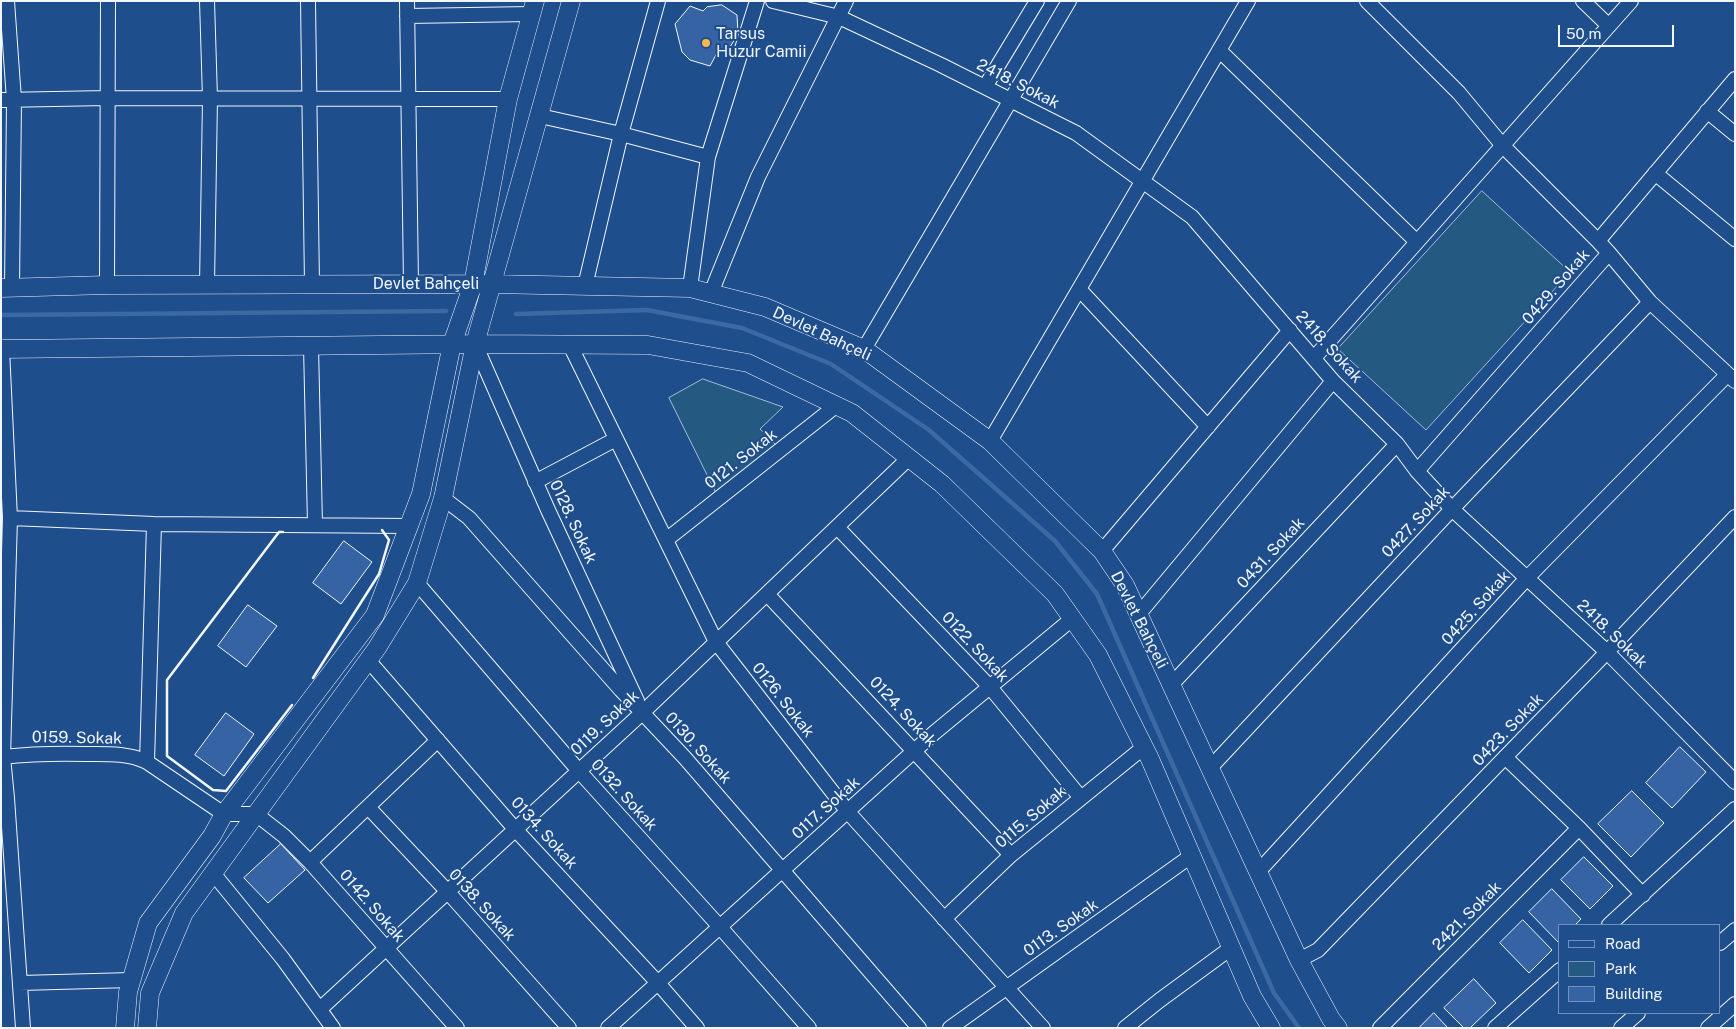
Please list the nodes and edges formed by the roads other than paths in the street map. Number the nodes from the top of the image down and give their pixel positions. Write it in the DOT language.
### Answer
graph roads {
  1 [pos="7,1"];
  2 [pos="108,1"];
  3 [pos="207,1"];
  4 [pos="308,1"];
  5 [pos="407,1"];
  6 [pos="571,1"];
  7 [pos="658,1"];
  8 [pos="757,1"];
  9 [pos="773,1"];
  10 [pos="846,1"];
  11 [pos="1037,1"];
  12 [pos="1069,1"];
  13 [pos="1248,1"];
  14 [pos="1367,1"];
  15 [pos="1583,1"];
  16 [pos="1631,1"];
  17 [pos="533,8"];
  18 [pos="407,16"];
  19 [pos="839,17"];
  20 [pos="1609,26"];
  21 [pos="1220,51"];
  22 [pos="1735,79"];
  23 [pos="985,87"];
  24 [pos="107,98"];
  25 [pos="210,98"];
  26 [pos="310,99"];
  27 [pos="409,99"];
  28 [pos="508,99"];
  29 [pos="8,100"];
  30 [pos="1012,101"];
  31 [pos="1707,111"];
  32 [pos="540,116"];
  33 [pos="622,134"];
  34 [pos="1735,134"];
  35 [pos="1503,146"];
  36 [pos="708,157"];
  37 [pos="1655,173"];
  38 [pos="1144,182"];
  39 [pos="1735,239"];
  40 [pos="1598,241"];
  41 [pos="1418,242"];
  42 [pos="1609,253"];
  43 [pos="411,284"];
  44 [pos="473,284"];
  45 [pos="491,284"];
  46 [pos="207,285"];
  47 [pos="312,285"];
  48 [pos="107,286"];
  49 [pos="585,286"];
  50 [pos="7,287"];
  51 [pos="690,288"];
  52 [pos="1080,290"];
  53 [pos="711,294"];
  54 [pos="1650,302"];
  55 [pos="1290,330"];
  56 [pos="452,344"];
  57 [pos="475,344"];
  58 [pos="570,345"];
  59 [pos="311,346"];
  60 [pos="2,349"];
  61 [pos="864,349"];
  62 [pos="1314,358"];
  63 [pos="1731,378"];
  64 [pos="1333,381"];
  65 [pos="837,405"];
  66 [pos="1208,427"];
  67 [pos="616,439"];
  68 [pos="990,441"];
  69 [pos="1397,444"];
  70 [pos="909,458"];
  71 [pos="1417,471"];
  72 [pos="535,482"];
  73 [pos="443,498"];
  74 [pos="1452,509"];
  75 [pos="1735,517"];
  76 [pos="10,518"];
  77 [pos="154,524"];
  78 [pos="315,525"];
  79 [pos="409,526"];
  80 [pos="837,527"];
  81 [pos="666,540"];
  82 [pos="1102,551"];
  83 [pos="1527,578"];
  84 [pos="417,583"];
  85 [pos="767,594"];
  86 [pos="1138,614"];
  87 [pos="1072,619"];
  88 [pos="716,642"];
  89 [pos="1607,652"];
  90 [pos="368,660"];
  91 [pos="1171,685"];
  92 [pos="990,687"];
  93 [pos="642,713"];
  94 [pos="438,740"];
  95 [pos="1144,747"];
  96 [pos="915,751"];
  97 [pos="2,757"];
  98 [pos="1505,757"];
  99 [pos="148,762"];
  100 [pos="1210,768"];
  101 [pos="579,771"];
  102 [pos="1735,782"];
  103 [pos="1081,798"];
  104 [pos="368,807"];
  105 [pos="1735,809"];
  106 [pos="848,812"];
  107 [pos="224,814"];
  108 [pos="256,814"];
  109 [pos="1579,828"];
  110 [pos="515,829"];
  111 [pos="1011,855"];
  112 [pos="1191,856"];
  113 [pos="310,862"];
  114 [pos="783,871"];
  115 [pos="1258,872"];
  116 [pos="213,873"];
  117 [pos="447,891"];
  118 [pos="1643,895"];
  119 [pos="944,919"];
  120 [pos="1610,924"];
  121 [pos="720,927"];
  122 [pos="1735,930"];
  123 [pos="1721,942"];
  124 [pos="385,948"];
  125 [pos="1231,948"];
  126 [pos="1299,960"];
  127 [pos="1558,972"];
  128 [pos="131,980"];
  129 [pos="20,983"];
  130 [pos="658,983"];
  131 [pos="1006,988"];
  132 [pos="1735,1004"];
  133 [pos="320,1009"];
  134 [pos="1637,1014"];
  135 [pos="22,1028"];
  136 [pos="125,1028"];
  137 [pos="147,1028"];
  138 [pos="334,1028"];
  139 [pos="456,1028"];
  140 [pos="569,1028"];
  141 [pos="608,1028"];
  142 [pos="697,1028"];
  143 [pos="809,1028"];
  144 [pos="919,1028"];
  145 [pos="950,1028"];
  146 [pos="1043,1028"];
  147 [pos="1125,1028"];
  148 [pos="1271,1028"];
  149 [pos="1338,1028"];
  150 [pos="1380,1028"];
  151 [pos="1495,1028"];
  152 [pos="1621,1028"];
  153 [pos="1708,1028"];
  1 -- 29 [label="street"];
  2 -- 24 [label="street"];
  3 -- 25 [label="street"];
  4 -- 26 [label="street"];
  5 -- 18 [label="street"];
  6 -- 32 [label="street"];
  7 -- 33 [label="street"];
  8 -- 36 [label="street"];
  9 -- 19 [label="street, 2418. Sokak"];
  10 -- 19 [label="street"];
  11 -- 23 [label="street"];
  12 -- 30 [label="street"];
  13 -- 21 [label="street"];
  14 -- 35 [label="street"];
  15 -- 20 [label="street"];
  16 -- 20 [label="street"];
  17 -- 18 [label="street"];
  17 -- 28 [label="street"];
  18 -- 27 [label="street"];
  19 -- 23 [label="street, 2418. Sokak"];
  19 -- 53 [label="street"];
  20 -- 35 [label="street"];
  21 -- 38 [label="street"];
  21 -- 41 [label="street"];
  22 -- 31 [label="street, 0429. Sokak"];
  23 -- 30 [label="street, 2418. Sokak"];
  24 -- 25 [label="street"];
  24 -- 29 [label="street"];
  24 -- 48 [label="street"];
  25 -- 26 [label="street"];
  25 -- 46 [label="street"];
  26 -- 27 [label="street"];
  26 -- 47 [label="street"];
  27 -- 28 [label="street"];
  27 -- 43 [label="street"];
  28 -- 44 [label="street"];
  29 -- 50 [label="street"];
  30 -- 38 [label="street, 2418. Sokak"];
  30 -- 61 [label="street"];
  31 -- 34 [label="street"];
  31 -- 37 [label="street, 0429. Sokak"];
  32 -- 33 [label="street"];
  32 -- 45 [label="street"];
  33 -- 36 [label="street"];
  33 -- 49 [label="street"];
  35 -- 40 [label="street"];
  35 -- 41 [label="street"];
  36 -- 51 [label="street"];
  37 -- 39 [label="street"];
  37 -- 40 [label="street, 0429. Sokak"];
  38 -- 52 [label="street"];
  38 -- 55 [label="street, 2418. Sokak"];
  40 -- 42 [label="street, 0429. Sokak"];
  41 -- 62 [label="street"];
  42 -- 54 [label="street"];
  42 -- 71 [label="street, 0429. Sokak"];
  43 -- 44 [label="street, Devlet Bahçeli"];
  43 -- 47 [label="street, Devlet Bahçeli"];
  44 -- 45 [label="street, Devlet Bahçeli"];
  44 -- 56 [label="street"];
  45 -- 49 [label="street, Devlet Bahçeli"];
  45 -- 57 [label="street"];
  46 -- 47 [label="street, Devlet Bahçeli"];
  46 -- 48 [label="street, Devlet Bahçeli"];
  48 -- 50 [label="street, Devlet Bahçeli"];
  49 -- 51 [label="street, Devlet Bahçeli"];
  51 -- 53 [label="street, Devlet Bahçeli"];
  52 -- 66 [label="street"];
  52 -- 68 [label="street"];
  53 -- 61 [label="street, Devlet Bahçeli"];
  54 -- 63 [label="street"];
  54 -- 74 [label="street, 0427. Sokak"];
  55 -- 62 [label="street, 2418. Sokak"];
  55 -- 66 [label="street"];
  56 -- 57 [label="street"];
  56 -- 59 [label="street"];
  56 -- 79 [label="street"];
  57 -- 58 [label="street"];
  57 -- 72 [label="street, 0128. Sokak"];
  57 -- 73 [label="street"];
  58 -- 65 [label="street"];
  58 -- 67 [label="street, 0126. Sokak"];
  59 -- 60 [label="street"];
  59 -- 78 [label="street"];
  60 -- 76 [label="street"];
  61 -- 68 [label="street, Devlet Bahçeli"];
  62 -- 64 [label="street, 2418. Sokak"];
  63 -- 83 [label="street, 0425. Sokak"];
  64 -- 69 [label="street, 2418. Sokak"];
  64 -- 86 [label="street"];
  65 -- 70 [label="street"];
  65 -- 81 [label="street, 0121. Sokak"];
  66 -- 82 [label="street"];
  67 -- 72 [label="street"];
  67 -- 81 [label="street, 0126. Sokak"];
  68 -- 82 [label="street, Devlet Bahçeli"];
  69 -- 71 [label="street, 2418. Sokak"];
  69 -- 91 [label="street, 0431. Sokak"];
  70 -- 80 [label="street, 0119. Sokak"];
  70 -- 87 [label="street"];
  71 -- 74 [label="street, 2418. Sokak"];
  72 -- 93 [label="street, 0128. Sokak"];
  73 -- 84 [label="street"];
  73 -- 93 [label="street, 0130. Sokak"];
  74 -- 83 [label="street, 2418. Sokak"];
  74 -- 100 [label="street, 0427. Sokak"];
  75 -- 89 [label="street, 0423. Sokak"];
  76 -- 77 [label="street"];
  76 -- 97 [label="street"];
  77 -- 78 [label="street"];
  77 -- 99 [label="street"];
  78 -- 79 [label="street"];
  79 -- 107 [label="street"];
  80 -- 85 [label="street, 0119. Sokak"];
  80 -- 92 [label="street, 0122. Sokak"];
  81 -- 88 [label="street, 0126. Sokak"];
  82 -- 86 [label="street, Devlet Bahçeli"];
  83 -- 89 [label="street, 2418. Sokak"];
  83 -- 115 [label="street, 0425. Sokak"];
  84 -- 90 [label="street"];
  84 -- 101 [label="street, 0132. Sokak"];
  85 -- 88 [label="street, 0119. Sokak"];
  85 -- 96 [label="street, 0124. Sokak"];
  86 -- 91 [label="street, Devlet Bahçeli"];
  87 -- 92 [label="street, 0117. Sokak"];
  87 -- 95 [label="street"];
  88 -- 93 [label="street, 0119. Sokak"];
  88 -- 106 [label="street, 0126. Sokak"];
  89 -- 98 [label="street, 0423. Sokak"];
  89 -- 102 [label="street, 2418. Sokak"];
  90 -- 94 [label="street, 0134. Sokak"];
  90 -- 108 [label="street"];
  91 -- 100 [label="street, Devlet Bahçeli"];
  92 -- 96 [label="street, 0117. Sokak"];
  92 -- 103 [label="street, 0122. Sokak"];
  93 -- 101 [label="street, 0119. Sokak"];
  93 -- 114 [label="street, 0130. Sokak"];
  94 -- 104 [label="street"];
  94 -- 110 [label="street, 0134. Sokak"];
  95 -- 103 [label="street, 0115. Sokak"];
  95 -- 112 [label="street"];
  96 -- 106 [label="street, 0117. Sokak"];
  96 -- 111 [label="street, 0124. Sokak"];
  97 -- 99 [label="street, 0159. Sokak"];
  97 -- 129 [label="street"];
  98 -- 109 [label="street"];
  98 -- 126 [label="street, 0423. Sokak"];
  99 -- 107 [label="street, 0159. Sokak"];
  100 -- 115 [label="street, Devlet Bahçeli"];
  101 -- 110 [label="street, 0119. Sokak"];
  101 -- 121 [label="street, 0132. Sokak"];
  103 -- 111 [label="street, 0115. Sokak"];
  104 -- 113 [label="street"];
  104 -- 117 [label="street, 0138. Sokak"];
  105 -- 118 [label="street"];
  106 -- 114 [label="street, 0117. Sokak"];
  106 -- 119 [label="street, 0126. Sokak"];
  107 -- 108 [label="street"];
  107 -- 128 [label="street"];
  108 -- 113 [label="street, 0142. Sokak"];
  108 -- 116 [label="street"];
  109 -- 118 [label="street"];
  109 -- 150 [label="street, 2421. Sokak"];
  110 -- 117 [label="street, 0119. Sokak"];
  110 -- 130 [label="street, 0134. Sokak"];
  111 -- 119 [label="street, 0115. Sokak"];
  112 -- 125 [label="street"];
  112 -- 131 [label="street, 0113. Sokak"];
  113 -- 124 [label="street, 0142. Sokak"];
  114 -- 121 [label="street, 0117. Sokak"];
  114 -- 144 [label="street, 0130. Sokak"];
  115 -- 126 [label="street, Devlet Bahçeli"];
  116 -- 133 [label="street"];
  116 -- 137 [label="street"];
  117 -- 124 [label="street, 0119. Sokak"];
  117 -- 140 [label="street, 0138. Sokak"];
  118 -- 120 [label="street"];
  119 -- 131 [label="street, 0126. Sokak"];
  121 -- 130 [label="street, 0117. Sokak"];
  121 -- 143 [label="street, 0132. Sokak"];
  122 -- 123 [label="street"];
  124 -- 133 [label="street, 0119. Sokak"];
  124 -- 139 [label="street, 0142. Sokak"];
  125 -- 147 [label="street"];
  125 -- 148 [label="street"];
  126 -- 149 [label="street, Devlet Bahçeli"];
  127 -- 151 [label="street"];
  128 -- 129 [label="street"];
  128 -- 136 [label="street"];
  129 -- 135 [label="street"];
  130 -- 141 [label="street, 0117. Sokak"];
  130 -- 142 [label="street, 0134. Sokak"];
  131 -- 145 [label="street, 0113. Sokak"];
  131 -- 146 [label="street, 0126. Sokak"];
  132 -- 153 [label="street"];
  133 -- 138 [label="street"];
  134 -- 152 [label="street"];
}
